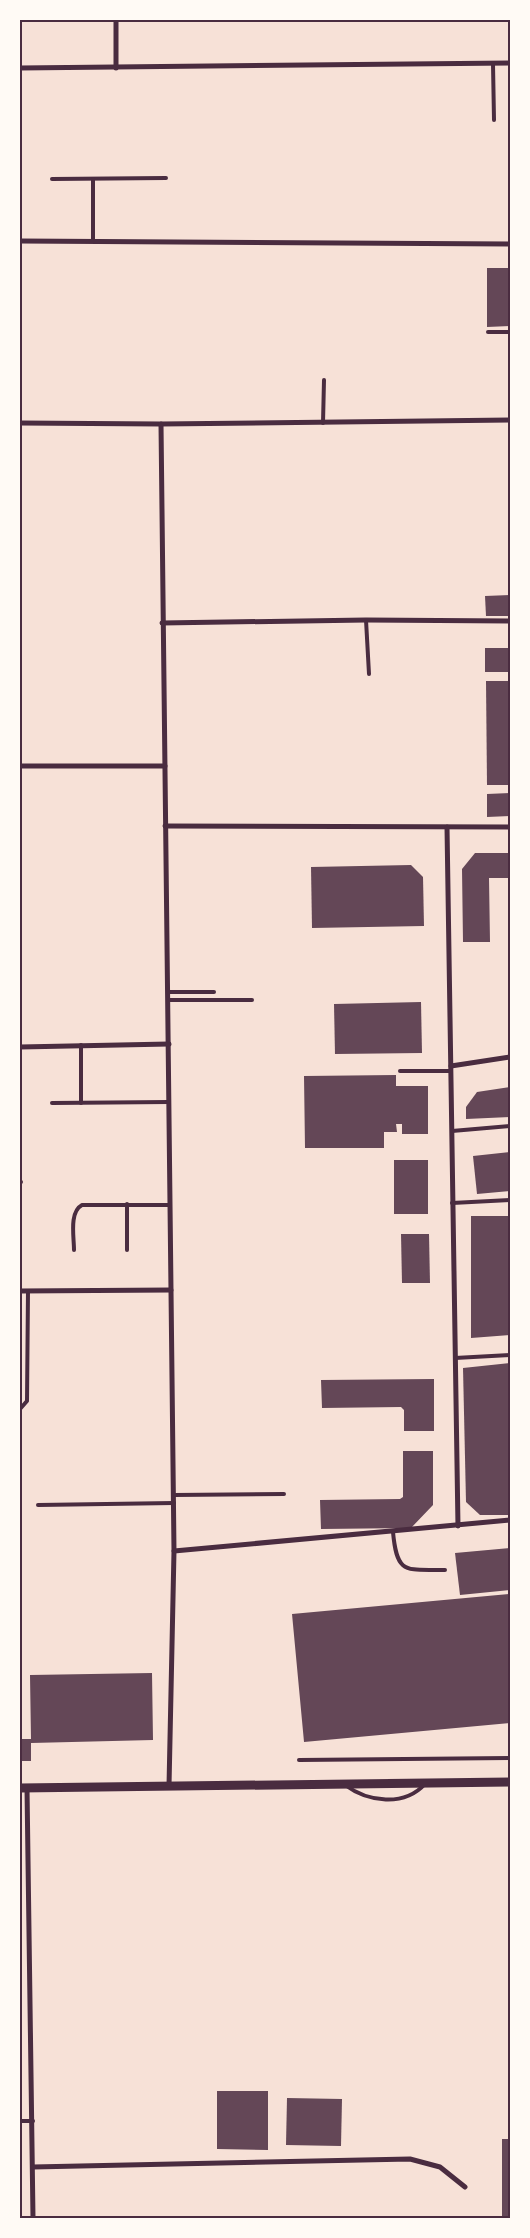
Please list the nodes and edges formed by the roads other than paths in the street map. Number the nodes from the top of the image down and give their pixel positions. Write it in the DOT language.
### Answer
graph roads {
  1 [pos="116,20"];
  2 [pos="510,63"];
  3 [pos="493,64"];
  4 [pos="20,68"];
  5 [pos="116,68"];
  6 [pos="494,120"];
  7 [pos="166,178"];
  8 [pos="52,179"];
  9 [pos="93,179"];
  10 [pos="93,241"];
  11 [pos="20,242"];
  12 [pos="510,244"];
  13 [pos="488,332"];
  14 [pos="510,332"];
  15 [pos="324,380"];
  16 [pos="510,420"];
  17 [pos="20,423"];
  18 [pos="323,423"];
  19 [pos="161,424"];
  20 [pos="366,620"];
  21 [pos="510,621"];
  22 [pos="162,623"];
  23 [pos="369,674"];
  24 [pos="20,766"];
  25 [pos="165,766"];
  26 [pos="165,826"];
  27 [pos="510,827"];
  28 [pos="446,828"];
  29 [pos="168,992"];
  30 [pos="214,992"];
  31 [pos="168,1000"];
  32 [pos="252,1000"];
  33 [pos="169,1044"];
  34 [pos="81,1045"];
  35 [pos="20,1047"];
  36 [pos="510,1057"];
  37 [pos="451,1069"];
  38 [pos="400,1071"];
  39 [pos="81,1102"];
  40 [pos="169,1102"];
  41 [pos="52,1103"];
  42 [pos="510,1126"];
  43 [pos="452,1131"];
  44 [pos="510,1200"];
  45 [pos="452,1203"];
  46 [pos="127,1204"];
  47 [pos="170,1206"];
  48 [pos="74,1250"];
  49 [pos="126,1250"];
  50 [pos="171,1290"];
  51 [pos="20,1291"];
  52 [pos="28,1291"];
  53 [pos="510,1354"];
  54 [pos="454,1358"];
  55 [pos="20,1409"];
  56 [pos="284,1494"];
  57 [pos="174,1495"];
  58 [pos="174,1504"];
  59 [pos="38,1505"];
  60 [pos="510,1520"];
  61 [pos="458,1526"];
  62 [pos="393,1532"];
  63 [pos="174,1551"];
  64 [pos="446,1570"];
  65 [pos="510,1758"];
  66 [pos="299,1760"];
  67 [pos="510,1782"];
  68 [pos="426,1783"];
  69 [pos="343,1784"];
  70 [pos="169,1786"];
  71 [pos="24,1788"];
  72 [pos="20,2121"];
  73 [pos="33,2121"];
  74 [pos="33,2167"];
  75 [pos="465,2187"];
  76 [pos="33,2218"];
  1 -- 5 [label="street"];
  2 -- 3 [label="street"];
  3 -- 5 [label="street"];
  3 -- 6 [label="lane"];
  4 -- 5 [label="street"];
  7 -- 9 [label="lane"];
  8 -- 9 [label="lane"];
  9 -- 10 [label="lane"];
  10 -- 11 [label="street"];
  10 -- 12 [label="street"];
  13 -- 14 [label="lane"];
  15 -- 18 [label="lane"];
  16 -- 18 [label="street"];
  17 -- 19 [label="street"];
  18 -- 19 [label="street"];
  19 -- 22 [label="street"];
  20 -- 21 [label="street"];
  20 -- 22 [label="street"];
  20 -- 23 [label="lane"];
  22 -- 25 [label="street"];
  24 -- 25 [label="street"];
  25 -- 26 [label="street"];
  26 -- 28 [label="street"];
  26 -- 29 [label="street"];
  27 -- 28 [label="street"];
  28 -- 37 [label="street"];
  29 -- 30 [label="lane"];
  29 -- 31 [label="street"];
  31 -- 32 [label="lane"];
  31 -- 33 [label="street"];
  33 -- 34 [label="street"];
  33 -- 40 [label="street"];
  34 -- 35 [label="street"];
  34 -- 39 [label="lane"];
  36 -- 37 [label="street"];
  37 -- 38 [label="lane"];
  37 -- 43 [label="street"];
  39 -- 40 [label="lane"];
  39 -- 41 [label="lane"];
  40 -- 47 [label="street"];
  42 -- 43 [label="lane"];
  43 -- 45 [label="street"];
  44 -- 45 [label="lane"];
  45 -- 54 [label="street"];
  46 -- 47 [label="lane"];
  46 -- 48 [label="lane"];
  46 -- 49 [label="lane"];
  47 -- 50 [label="street"];
  50 -- 52 [label="street"];
  50 -- 57 [label="street"];
  51 -- 52 [label="street"];
  52 -- 55 [label="lane"];
  53 -- 54 [label="lane"];
  54 -- 61 [label="street"];
  56 -- 57 [label="lane"];
  57 -- 58 [label="street"];
  58 -- 59 [label="lane"];
  58 -- 63 [label="street"];
  60 -- 61 [label="street"];
  61 -- 62 [label="street"];
  62 -- 63 [label="street"];
  62 -- 64 [label="lane"];
  63 -- 70 [label="street"];
  65 -- 66 [label="lane"];
  67 -- 68 [label="street"];
  68 -- 69 [label="street"];
  68 -- 69 [label="lane"];
  69 -- 70 [label="street"];
  70 -- 71 [label="street"];
  71 -- 73 [label="street"];
  72 -- 73 [label="lane"];
  73 -- 74 [label="street"];
  74 -- 75 [label="street"];
  74 -- 76 [label="street"];
}
